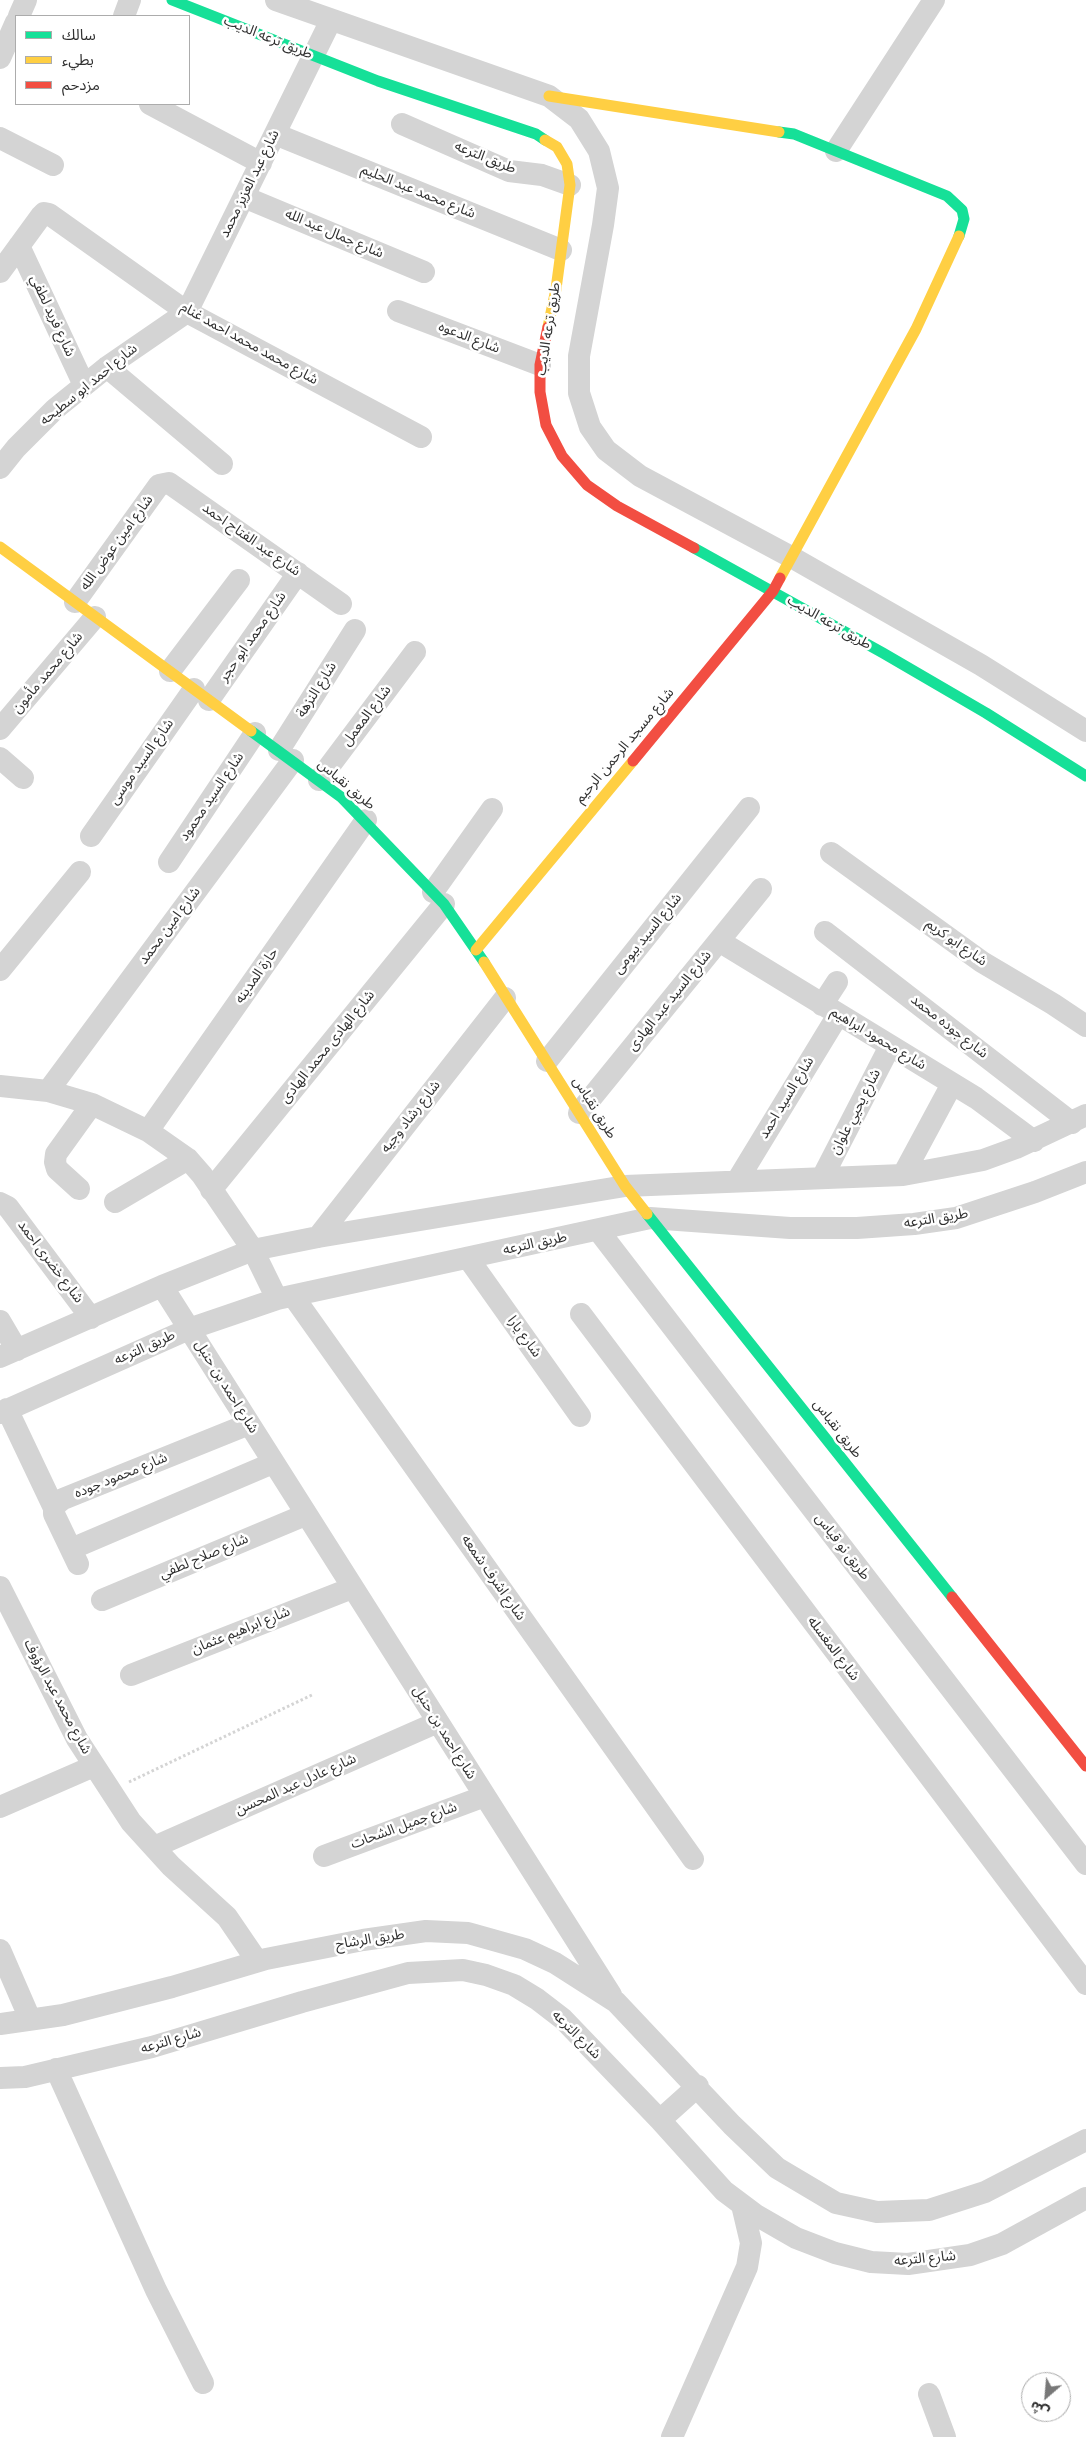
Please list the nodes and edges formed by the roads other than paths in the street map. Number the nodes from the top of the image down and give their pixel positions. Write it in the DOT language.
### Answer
graph roads {
  1 [pos="26,0"];
  2 [pos="130,0"];
  3 [pos="172,0"];
  4 [pos="276,0"];
  5 [pos="934,0"];
  6 [pos="310,6"];
  7 [pos="19,15"];
  8 [pos="124,15"];
  9 [pos="15,24"];
  10 [pos="322,39"];
  11 [pos="1,53"];
  12 [pos="549,96"];
  13 [pos="152,105"];
  14 [pos="402,124"];
  15 [pos="275,134"];
  16 [pos="0,138"];
  17 [pos="836,151"];
  18 [pos="260,163"];
  19 [pos="53,165"];
  20 [pos="570,185"];
  21 [pos="244,197"];
  22 [pos="9,242"];
  23 [pos="561,250"];
  24 [pos="0,272"];
  25 [pos="424,272"];
  26 [pos="398,311"];
  27 [pos="187,312"];
  28 [pos="540,365"];
  29 [pos="107,367"];
  30 [pos="84,385"];
  31 [pos="421,437"];
  32 [pos="222,464"];
  33 [pos="0,468"];
  34 [pos="159,485"];
  35 [pos="0,547"];
  36 [pos="791,560"];
  37 [pos="298,573"];
  38 [pos="239,580"];
  39 [pos="775,587"];
  40 [pos="74,602"];
  41 [pos="340,604"];
  42 [pos="95,617"];
  43 [pos="355,630"];
  44 [pos="415,652"];
  45 [pos="170,671"];
  46 [pos="201,694"];
  47 [pos="0,729"];
  48 [pos="1086,731"];
  49 [pos="255,733"];
  50 [pos="286,755"];
  51 [pos="0,758"];
  52 [pos="1086,776"];
  53 [pos="23,778"];
  54 [pos="319,780"];
  55 [pos="750,808"];
  56 [pos="492,809"];
  57 [pos="366,820"];
  58 [pos="91,836"];
  59 [pos="831,853"];
  60 [pos="170,862"];
  61 [pos="80,872"];
  62 [pos="761,889"];
  63 [pos="438,898"];
  64 [pos="825,932"];
  65 [pos="719,941"];
  66 [pos="476,950"];
  67 [pos="0,970"];
  68 [pos="837,982"];
  69 [pos="505,998"];
  70 [pos="830,1010"];
  71 [pos="1086,1026"];
  72 [pos="890,1046"];
  73 [pos="547,1061"];
  74 [pos="952,1084"];
  75 [pos="0,1086"];
  76 [pos="48,1091"];
  77 [pos="92,1104"];
  78 [pos="579,1113"];
  79 [pos="1079,1119"];
  80 [pos="148,1131"];
  81 [pos="1034,1141"];
  82 [pos="188,1160"];
  83 [pos="1086,1172"];
  84 [pos="903,1174"];
  85 [pos="822,1178"];
  86 [pos="737,1181"];
  87 [pos="625,1186"];
  88 [pos="79,1190"];
  89 [pos="211,1190"];
  90 [pos="115,1202"];
  91 [pos="4,1205"];
  92 [pos="650,1218"];
  93 [pos="598,1230"];
  94 [pos="318,1237"];
  95 [pos="253,1250"];
  96 [pos="468,1258"];
  97 [pos="162,1286"];
  98 [pos="285,1298"];
  99 [pos="581,1314"];
  100 [pos="91,1318"];
  101 [pos="0,1321"];
  102 [pos="189,1329"];
  103 [pos="9,1353"];
  104 [pos="4,1411"];
  105 [pos="580,1416"];
  106 [pos="248,1424"];
  107 [pos="273,1463"];
  108 [pos="54,1508"];
  109 [pos="305,1515"];
  110 [pos="0,1587"];
  111 [pos="352,1588"];
  112 [pos="102,1600"];
  113 [pos="131,1675"];
  114 [pos="438,1722"];
  115 [pos="94,1766"];
  116 [pos="1086,1766"];
  117 [pos="485,1796"];
  118 [pos="0,1807"];
  119 [pos="154,1847"];
  120 [pos="324,1856"];
  121 [pos="693,1859"];
  122 [pos="1086,1864"];
  123 [pos="0,1950"];
  124 [pos="257,1961"];
  125 [pos="1086,1984"];
  126 [pos="616,2002"];
  127 [pos="30,2019"];
  128 [pos="0,2024"];
  129 [pos="56,2069"];
  130 [pos="0,2078"];
  131 [pos="693,2091"];
  132 [pos="666,2115"];
  133 [pos="1086,2140"];
  134 [pos="1086,2198"];
  135 [pos="742,2205"];
  136 [pos="203,2383"];
  137 [pos="929,2394"];
  138 [pos="672,2437"];
  139 [pos="944,2437"];
  1 -- 7 [label="street"];
  2 -- 8 [label="street"];
  3 -- 10 [label="street, طريق ترعه الديب"];
  4 -- 6 [label="street, طريق ترعه الديب"];
  5 -- 17 [label="street"];
  6 -- 10 [label="street, طريق ترعه الديب"];
  9 -- 11 [label="street"];
  10 -- 12 [label="street, طريق ترعه الديب"];
  10 -- 15 [label="street, شارع عبد العزيز محمد"];
  10 -- 20 [label="street, طريق ترعه الديب"];
  12 -- 17 [label="street"];
  12 -- 36 [label="street, طريق ترعه الديب"];
  13 -- 18 [label="street"];
  14 -- 20 [label="street, طريق الترعه"];
  15 -- 18 [label="street, شارع عبد العزيز محمد"];
  15 -- 23 [label="street, شارع محمد عبد الحليم"];
  16 -- 19 [label="street"];
  17 -- 36 [label="street, شارع مسجد الرحمن الرحيم"];
  18 -- 21 [label="street, شارع عبد العزيز محمد"];
  20 -- 23 [label="street, طريق ترعه الديب"];
  21 -- 25 [label="street, شارع جمال عبد الله"];
  21 -- 27 [label="street, شارع عبد العزيز محمد"];
  22 -- 24 [label="street, شارع محمد محمد احمد غنام"];
  22 -- 27 [label="street, شارع محمد محمد احمد غنام"];
  22 -- 30 [label="street, شارع فريد لطفي"];
  23 -- 28 [label="street, طريق ترعه الديب"];
  26 -- 28 [label="street, شارع الدعوه"];
  27 -- 29 [label="street, شارع احمد ابو سطيحه"];
  27 -- 31 [label="street, شارع محمد محمد احمد غنام"];
  28 -- 39 [label="street, طريق ترعه الديب"];
  29 -- 30 [label="street, شارع احمد ابو سطيحه"];
  29 -- 32 [label="street"];
  30 -- 33 [label="street, شارع احمد ابو سطيحه"];
  34 -- 37 [label="street, شارع عبد الفتاح احمد"];
  34 -- 40 [label="street, شارع امين عوض الله"];
  35 -- 40 [label="street, طريق نقباس"];
  36 -- 39 [label="street, شارع مسجد الرحمن الرحيم"];
  36 -- 48 [label="street, طريق ترعه الديب"];
  37 -- 41 [label="street, شارع عبد الفتاح احمد"];
  37 -- 46 [label="street, شارع محمد ابو حجر"];
  38 -- 45 [label="street"];
  39 -- 52 [label="street, طريق ترعه الديب"];
  39 -- 66 [label="street, شارع مسجد الرحمن الرحيم"];
  40 -- 42 [label="street, طريق نقباس"];
  42 -- 45 [label="street, طريق نقباس"];
  42 -- 47 [label="street, شارع محمد مأمون"];
  43 -- 50 [label="street, شارع النزهة"];
  44 -- 54 [label="street, شارع المعمل"];
  45 -- 46 [label="street, طريق نقباس"];
  46 -- 49 [label="street, طريق نقباس"];
  46 -- 58 [label="street, شارع السيد موسى"];
  49 -- 50 [label="street, طريق نقباس"];
  49 -- 60 [label="street, شارع السيد محمود"];
  50 -- 54 [label="street, طريق نقباس"];
  50 -- 76 [label="street, شارع امين محمد"];
  51 -- 53 [label="street"];
  54 -- 57 [label="street, طريق نقباس"];
  55 -- 73 [label="street, شارع السيد بيومى"];
  56 -- 63 [label="street, شارع الهادى محمد الهادى"];
  57 -- 63 [label="street, طريق نقباس"];
  57 -- 80 [label="street, حارة المدينه"];
  59 -- 71 [label="street, شارع ابو كريم"];
  61 -- 67 [label="street"];
  62 -- 65 [label="street, شارع السيد عبد الهادى"];
  63 -- 66 [label="street, طريق نقباس"];
  63 -- 89 [label="street, شارع الهادى محمد الهادى"];
  64 -- 79 [label="street, شارع جوده محمد"];
  65 -- 70 [label="street, شارع محمود ابراهيم"];
  65 -- 78 [label="street, شارع السيد عبد الهادى"];
  66 -- 69 [label="street, طريق نقباس"];
  68 -- 70 [label="street"];
  69 -- 73 [label="street, طريق نقباس"];
  69 -- 94 [label="street, شارع رشاد وجيه"];
  70 -- 72 [label="street, شارع محمود ابراهيم"];
  70 -- 86 [label="street, شارع السيد احمد"];
  72 -- 74 [label="street, شارع محمود ابراهيم"];
  72 -- 85 [label="street, شارع يحيي علوان"];
  73 -- 78 [label="street, طريق نقباس"];
  74 -- 81 [label="street, شارع محمود ابراهيم"];
  74 -- 84 [label="street"];
  75 -- 76 [label="street, شارع اشرف شمعه"];
  76 -- 77 [label="street, شارع اشرف شمعه"];
  77 -- 80 [label="street, شارع اشرف شمعه"];
  77 -- 88 [label="street"];
  78 -- 87 [label="street, طريق نقباس"];
  79 -- 81 [label="street"];
  80 -- 82 [label="street, شارع اشرف شمعه"];
  81 -- 84 [label="street"];
  82 -- 89 [label="street, شارع اشرف شمعه"];
  82 -- 90 [label="street"];
  83 -- 92 [label="street, طريق الترعه"];
  84 -- 85 [label="street"];
  85 -- 86 [label="street"];
  86 -- 87 [label="street"];
  87 -- 92 [label="street, طريق نقباس"];
  87 -- 94 [label="street"];
  89 -- 95 [label="street, شارع اشرف شمعه"];
  91 -- 100 [label="street, شارع خضرى احمد"];
  92 -- 93 [label="street, طريق الترعه"];
  92 -- 116 [label="street, طريق نقباس"];
  93 -- 96 [label="street, طريق الترعه"];
  93 -- 122 [label="street, طريق نو قياس"];
  94 -- 95 [label="street"];
  95 -- 97 [label="street"];
  95 -- 98 [label="street, شارع اشرف شمعه"];
  96 -- 98 [label="street, طريق الترعه"];
  96 -- 105 [label="street, شارع يارا"];
  97 -- 100 [label="street"];
  97 -- 102 [label="street, شارع احمد بن حنبل"];
  98 -- 102 [label="street, طريق الترعه"];
  98 -- 121 [label="street, شارع اشرف شمعه"];
  99 -- 125 [label="street, شارع المغسله"];
  100 -- 103 [label="street"];
  101 -- 103 [label="street"];
  102 -- 104 [label="street, طريق الترعه"];
  102 -- 106 [label="street, شارع احمد بن حنبل"];
  104 -- 108 [label="street"];
  106 -- 107 [label="street, شارع احمد بن حنبل"];
  106 -- 108 [label="street, شارع محمود جوده"];
  107 -- 108 [label="street"];
  107 -- 109 [label="street, شارع احمد بن حنبل"];
  109 -- 111 [label="street, شارع احمد بن حنبل"];
  109 -- 112 [label="street, شارع صلاح لطفي"];
  110 -- 115 [label="street, شارع محمد عبد الرؤوف"];
  111 -- 113 [label="street, شارع ابراهيم عثمان"];
  111 -- 114 [label="street, شارع احمد بن حنبل"];
  114 -- 117 [label="street, شارع احمد بن حنبل"];
  114 -- 119 [label="street, شارع عادل عبد المحسن"];
  115 -- 118 [label="street"];
  115 -- 119 [label="street, شارع محمد عبد الرؤوف"];
  117 -- 120 [label="street, شارع جميل الشحات"];
  117 -- 126 [label="street, شارع احمد بن حنبل"];
  119 -- 124 [label="street, شارع محمد عبد الرؤوف"];
  123 -- 127 [label="street"];
  124 -- 126 [label="street, طريق الرشاح"];
  124 -- 127 [label="street, طريق الرشاح"];
  126 -- 131 [label="street, طريق الرشاح"];
  127 -- 128 [label="street, طريق الرشاح"];
  129 -- 130 [label="street, شارع الترعه"];
  129 -- 132 [label="street, شارع الترعه"];
  129 -- 136 [label="street"];
  131 -- 132 [label="street"];
  131 -- 133 [label="street"];
  132 -- 135 [label="street, شارع الترعه"];
  134 -- 135 [label="street, شارع الترعه"];
  135 -- 138 [label="street"];
  137 -- 139 [label="street"];
}
